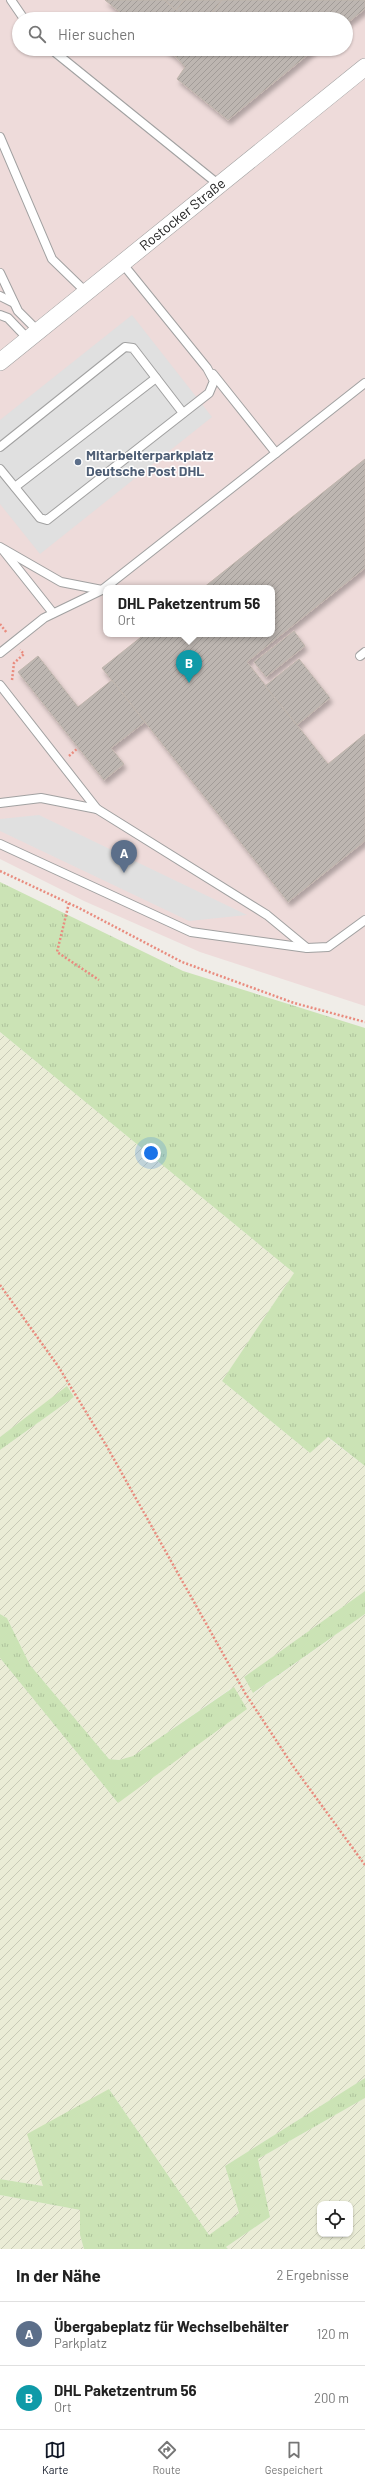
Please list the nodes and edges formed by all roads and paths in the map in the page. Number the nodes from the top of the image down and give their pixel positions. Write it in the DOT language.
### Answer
graph roads {
  1 [pos="11,0"];
  2 [pos="19,12"];
  3 [pos="60,56"];
  4 [pos="365,67"];
  5 [pos="0,137"];
  6 [pos="218,184"];
  7 [pos="122,263"];
  8 [pos="0,273"];
  9 [pos="86,292"];
  10 [pos="0,296"];
  11 [pos="14,303"];
  12 [pos="0,315"];
  13 [pos="33,335"];
  14 [pos="0,362"];
  15 [pos="207,368"];
  16 [pos="156,378"];
  17 [pos="365,383"];
  18 [pos="183,413"];
  19 [pos="0,447"];
  20 [pos="276,453"];
  21 [pos="0,469"];
  22 [pos="15,487"];
  23 [pos="0,546"];
  24 [pos="108,585"];
  25 [pos="102,590"];
  26 [pos="53,613"];
  27 [pos="0,624"];
  28 [pos="14,642"];
  29 [pos="0,653"];
  30 [pos="14,683"];
  31 [pos="0,685"];
  32 [pos="78,748"];
  33 [pos="63,750"];
  34 [pos="0,803"];
  35 [pos="97,809"];
  36 [pos="0,844"];
  37 [pos="0,871"];
  38 [pos="69,903"];
  39 [pos="365,920"];
  40 [pos="307,948"];
  41 [pos="99,980"];
  42 [pos="365,1022"];
  43 [pos="0,1285"];
  44 [pos="365,1865"];
  1 -- 2 [label="lane"];
  3 -- 6 [label="lane"];
  4 -- 6 [label="street, Rostocker Straße"];
  5 -- 9 [label="lane"];
  6 -- 7 [label="street, Rostocker Straße"];
  7 -- 9 [label="street, Rostocker Straße"];
  7 -- 15 [label="lane"];
  8 -- 11 [label="lane"];
  9 -- 13 [label="street, Rostocker Straße"];
  10 -- 11 [label="lane"];
  11 -- 13 [label="lane"];
  12 -- 13 [label="lane"];
  13 -- 14 [label="street, Rostocker Straße"];
  15 -- 18 [label="lane"];
  15 -- 20 [label="lane"];
  16 -- 18 [label="lane"];
  16 -- 19 [label="lane"];
  16 -- 22 [label="lane"];
  17 -- 20 [label="lane"];
  18 -- 22 [label="lane"];
  20 -- 24 [label="lane"];
  21 -- 22 [label="lane"];
  23 -- 25 [label="lane"];
  23 -- 26 [label="lane"];
  25 -- 26 [label="lane"];
  26 -- 28 [label="lane"];
  27 -- 28 [label="path"];
  28 -- 29 [label="lane"];
  28 -- 30 [label="path"];
  31 -- 35 [label="lane"];
  32 -- 33 [label="path"];
  34 -- 35 [label="lane"];
  35 -- 40 [label="lane"];
  36 -- 40 [label="lane"];
  37 -- 38 [label="path"];
  38 -- 41 [label="path"];
  38 -- 42 [label="path"];
  39 -- 40 [label="lane"];
  43 -- 44 [label="path"];
}
